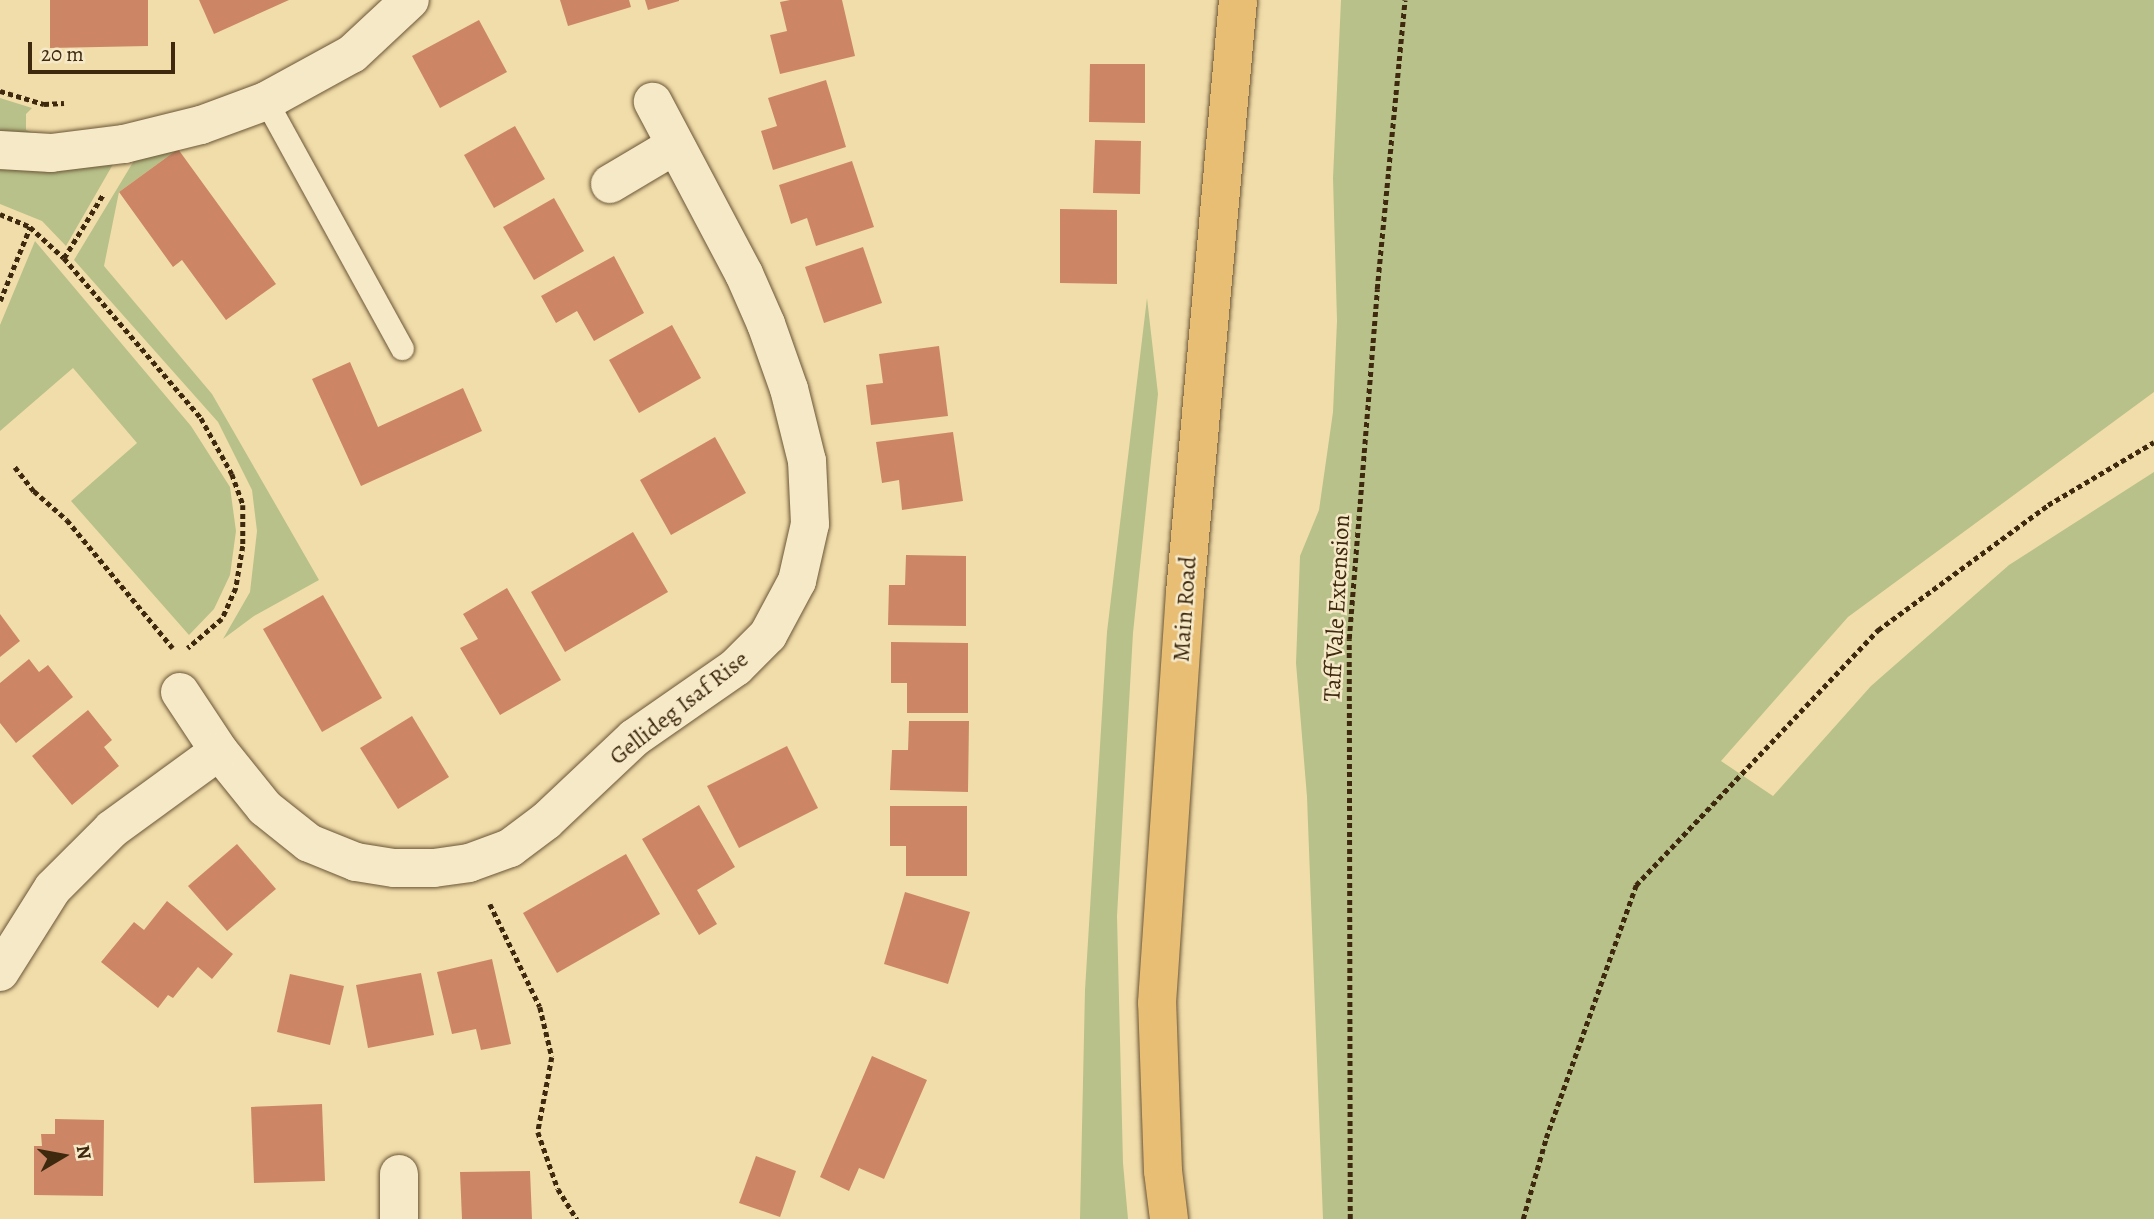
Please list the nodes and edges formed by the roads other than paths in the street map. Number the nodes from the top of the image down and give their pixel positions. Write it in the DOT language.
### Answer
graph roads {
  1 [pos="410,0"];
  2 [pos="1238,0"];
  3 [pos="266,101"];
  4 [pos="653,102"];
  5 [pos="674,146"];
  6 [pos="0,150"];
  7 [pos="610,184"];
  8 [pos="402,348"];
  9 [pos="180,692"];
  10 [pos="219,751"];
  11 [pos="0,972"];
  12 [pos="399,1174"];
  13 [pos="398,1219"];
  14 [pos="1169,1219"];
  1 -- 3 [label="street"];
  2 -- 14 [label="main road, Main Road"];
  3 -- 6 [label="street"];
  3 -- 8 [label="lane"];
  4 -- 5 [label="street, Gellideg Isaf Rise"];
  5 -- 7 [label="street"];
  5 -- 10 [label="street, Gellideg Isaf Rise"];
  9 -- 10 [label="street, Gellideg Isaf Rise"];
  10 -- 11 [label="street"];
  12 -- 13 [label="street"];
}
